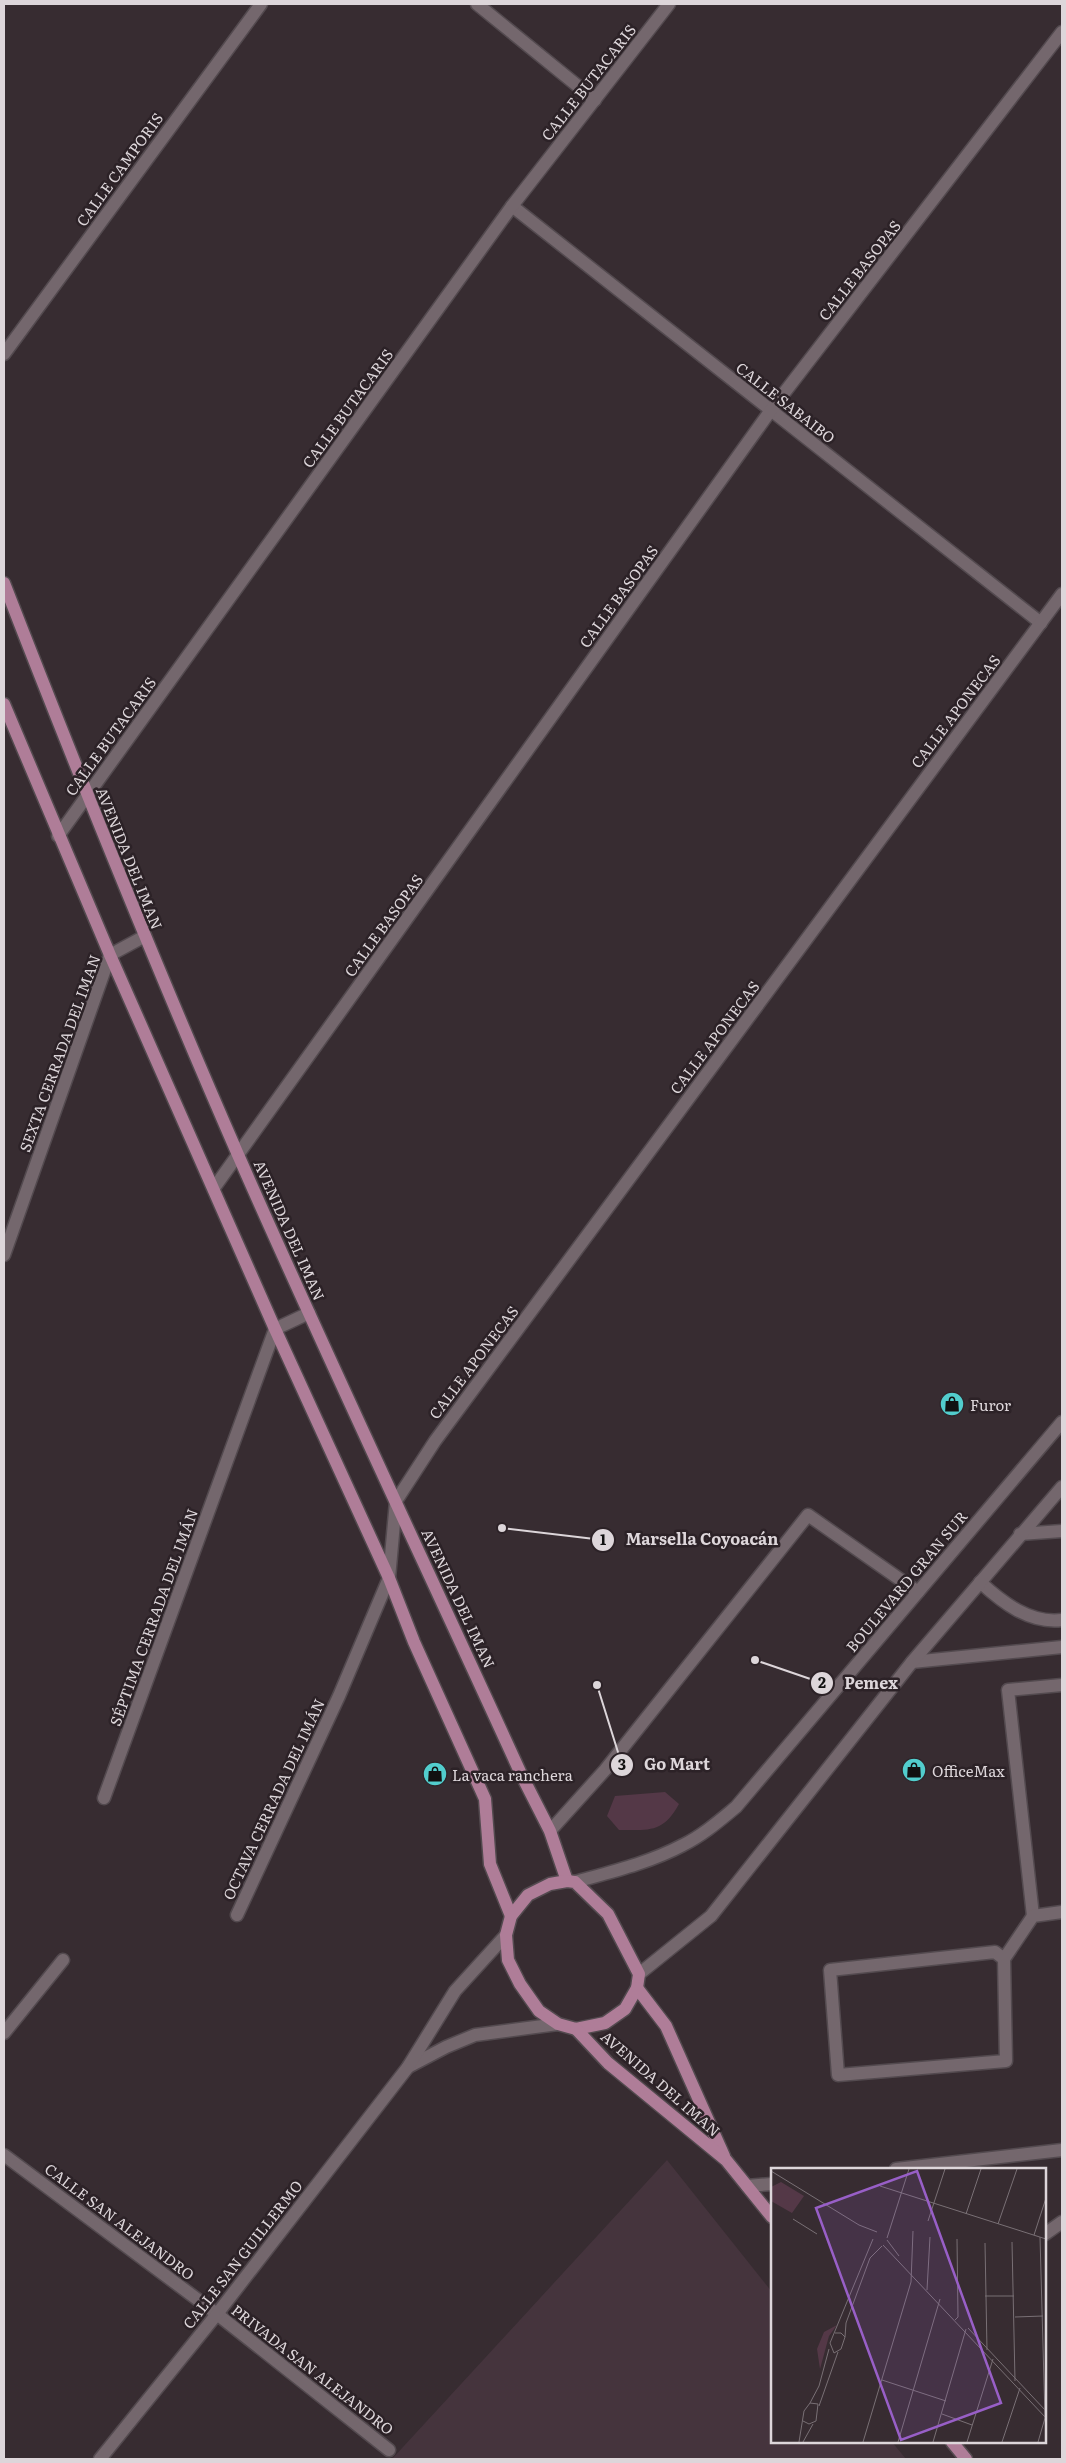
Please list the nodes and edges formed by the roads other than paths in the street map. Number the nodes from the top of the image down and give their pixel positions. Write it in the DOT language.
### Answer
graph roads {
  1 [pos="261,4"];
  2 [pos="477,4"];
  3 [pos="669,4"];
  4 [pos="1062,32"];
  5 [pos="595,100"];
  6 [pos="512,206"];
  7 [pos="4,354"];
  8 [pos="771,410"];
  9 [pos="4,583"];
  10 [pos="1062,594"];
  11 [pos="1041,623"];
  12 [pos="4,704"];
  13 [pos="87,796"];
  14 [pos="58,836"];
  15 [pos="145,936"];
  16 [pos="110,955"];
  17 [pos="238,1154"];
  18 [pos="214,1188"];
  19 [pos="4,1255"];
  20 [pos="309,1313"];
  21 [pos="275,1329"];
  22 [pos="1062,1422"];
  23 [pos="1062,1487"];
  24 [pos="396,1501"];
  25 [pos="1062,1531"];
  26 [pos="1020,1534"];
  27 [pos="389,1578"];
  28 [pos="980,1582"];
  29 [pos="918,1592"];
  30 [pos="1062,1620"];
  31 [pos="1062,1647"];
  32 [pos="912,1662"];
  33 [pos="1062,1685"];
  34 [pos="104,1798"];
  35 [pos="550,1831"];
  36 [pos="571,1882"];
  37 [pos="1062,1912"];
  38 [pos="237,1915"];
  39 [pos="511,1916"];
  40 [pos="1033,1916"];
  41 [pos="506,1935"];
  42 [pos="1004,1959"];
  43 [pos="63,1960"];
  44 [pos="639,1974"];
  45 [pos="637,1988"];
  46 [pos="558,2024"];
  47 [pos="576,2029"];
  48 [pos="4,2033"];
  49 [pos="408,2066"];
  50 [pos="1062,2150"];
  51 [pos="4,2155"];
  52 [pos="726,2160"];
  53 [pos="905,2168"];
  54 [pos="771,2184"];
  55 [pos="747,2186"];
  56 [pos="771,2216"];
  57 [pos="1062,2222"];
  58 [pos="1046,2233"];
  59 [pos="217,2314"];
  60 [pos="953,2443"];
  61 [pos="389,2450"];
  62 [pos="100,2459"];
  63 [pos="966,2459"];
  1 -- 7 [label="street, CALLE CAMPORIS"];
  2 -- 5 [label="street"];
  3 -- 5 [label="street, CALLE BUTACARIS"];
  4 -- 8 [label="street, CALLE BASOPAS"];
  5 -- 6 [label="street, CALLE BUTACARIS"];
  6 -- 8 [label="street, CALLE SABAIBO"];
  6 -- 13 [label="street, CALLE BUTACARIS"];
  8 -- 11 [label="street, CALLE SABAIBO"];
  8 -- 17 [label="street, CALLE BASOPAS"];
  9 -- 13 [label="main road, AVENIDA DEL IMAN"];
  10 -- 11 [label="street, CALLE APONECAS"];
  11 -- 24 [label="street, CALLE APONECAS"];
  12 -- 14 [label="main road"];
  13 -- 14 [label="street, CALLE BUTACARIS"];
  13 -- 15 [label="main road, AVENIDA DEL IMAN"];
  14 -- 16 [label="main road"];
  15 -- 16 [label="street, SEXTA CERRADA DEL IMAN"];
  15 -- 17 [label="main road, AVENIDA DEL IMAN"];
  16 -- 18 [label="main road"];
  16 -- 19 [label="street, SEXTA CERRADA DEL IMAN"];
  17 -- 18 [label="street, CALLE BASOPAS"];
  17 -- 20 [label="main road, AVENIDA DEL IMAN"];
  18 -- 21 [label="main road"];
  20 -- 21 [label="street"];
  20 -- 24 [label="main road, AVENIDA DEL IMAN"];
  21 -- 27 [label="main road"];
  21 -- 34 [label="street, SÉPTIMA CERRADA DEL IMÁN"];
  22 -- 29 [label="street, BOULEVARD GRAN SUR"];
  23 -- 26 [label="street"];
  24 -- 27 [label="street, OCTAVA CERRADA DEL IMÁN"];
  24 -- 35 [label="main road, AVENIDA DEL IMAN"];
  25 -- 26 [label="street"];
  26 -- 28 [label="street"];
  27 -- 38 [label="street, OCTAVA CERRADA DEL IMÁN"];
  27 -- 39 [label="main road"];
  28 -- 30 [label="street"];
  28 -- 32 [label="street"];
  29 -- 35 [label="street"];
  29 -- 36 [label="street, BOULEVARD GRAN SUR"];
  31 -- 32 [label="street"];
  32 -- 44 [label="street"];
  33 -- 40 [label="street"];
  35 -- 36 [label="main road, AVENIDA DEL IMAN"];
  36 -- 39 [label="main road"];
  36 -- 44 [label="main road"];
  37 -- 40 [label="street"];
  39 -- 41 [label="main road"];
  40 -- 42 [label="street"];
  41 -- 46 [label="main road"];
  41 -- 49 [label="street, CALLE SAN GUILLERMO"];
  42 -- 42 [label="street"];
  43 -- 48 [label="street"];
  44 -- 45 [label="main road"];
  45 -- 47 [label="main road"];
  45 -- 52 [label="main road, AVENIDA DEL IMAN"];
  46 -- 47 [label="main road"];
  46 -- 49 [label="street, CALLE SAN GUILLERMO"];
  47 -- 52 [label="main road, AVENIDA DEL IMAN"];
  49 -- 59 [label="street, CALLE SAN GUILLERMO"];
  50 -- 53 [label="street"];
  51 -- 59 [label="street, CALLE SAN ALEJANDRO"];
  52 -- 55 [label="main road, AVENIDA DEL IMAN"];
  54 -- 55 [label="street"];
  55 -- 56 [label="main road, AVENIDA DEL IMAN"];
  57 -- 58 [label="street"];
  59 -- 61 [label="street, PRIVADA SAN ALEJANDRO"];
  59 -- 62 [label="street, CALLE SAN GUILLERMO"];
  60 -- 63 [label="main road"];
}
